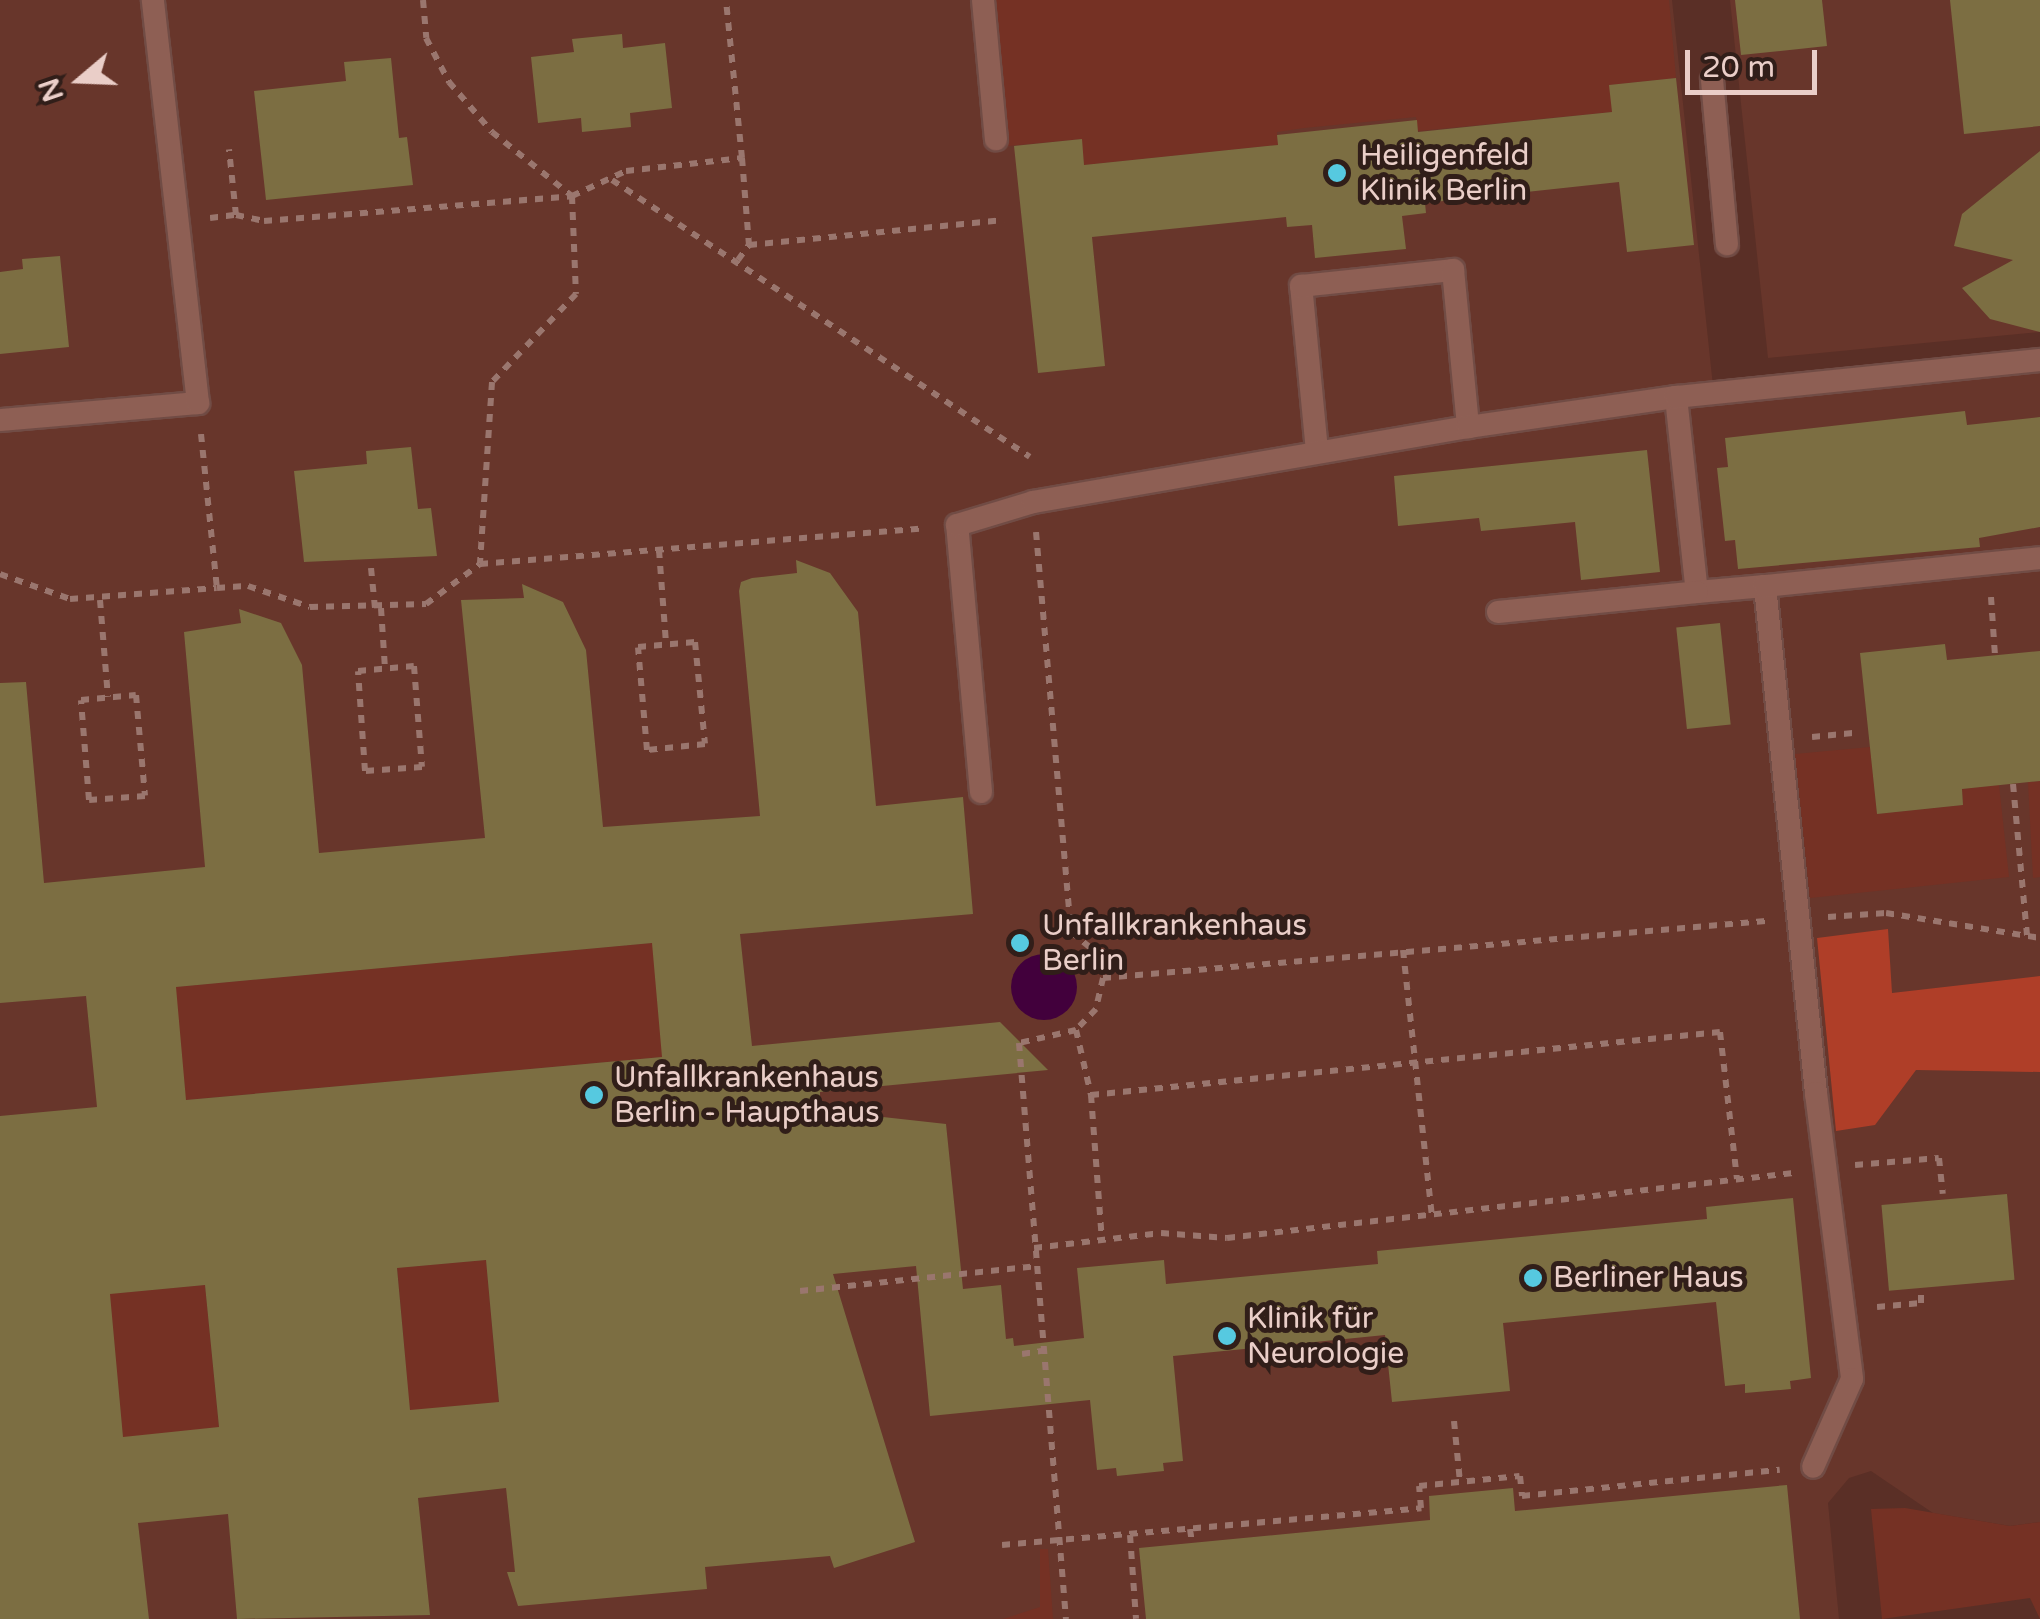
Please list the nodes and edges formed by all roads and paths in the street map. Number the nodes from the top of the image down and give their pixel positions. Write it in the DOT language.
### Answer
graph roads {
  1 [pos="153,0"];
  2 [pos="423,0"];
  3 [pos="726,0"];
  4 [pos="983,0"];
  5 [pos="1712,80"];
  6 [pos="996,139"];
  7 [pos="229,149"];
  8 [pos="742,158"];
  9 [pos="612,180"];
  10 [pos="572,196"];
  11 [pos="236,215"];
  12 [pos="1004,220"];
  13 [pos="180,222"];
  14 [pos="1728,244"];
  15 [pos="748,246"];
  16 [pos="738,260"];
  17 [pos="2040,360"];
  18 [pos="1676,397"];
  19 [pos="198,402"];
  20 [pos="0,420"];
  21 [pos="1468,427"];
  22 [pos="1318,450"];
  23 [pos="1030,457"];
  24 [pos="1034,502"];
  25 [pos="957,526"];
  26 [pos="659,550"];
  27 [pos="2040,558"];
  28 [pos="1989,563"];
  29 [pos="480,564"];
  30 [pos="371,568"];
  31 [pos="0,574"];
  32 [pos="1765,586"];
  33 [pos="217,588"];
  34 [pos="1698,592"];
  35 [pos="100,600"];
  36 [pos="378,608"];
  37 [pos="1498,612"];
  38 [pos="666,644"];
  39 [pos="1995,656"];
  40 [pos="385,668"];
  41 [pos="108,697"];
  42 [pos="2012,784"];
  43 [pos="980,792"];
  44 [pos="1798,919"];
  45 [pos="2027,935"];
  46 [pos="2040,938"];
  47 [pos="1403,950"];
  48 [pos="1103,978"];
  49 [pos="1076,1030"];
  50 [pos="1415,1062"];
  51 [pos="1091,1095"];
  52 [pos="1826,1168"];
  53 [pos="1737,1179"];
  54 [pos="1943,1194"];
  55 [pos="1432,1215"];
  56 [pos="1102,1240"];
  57 [pos="1034,1248"];
  58 [pos="1036,1266"];
  59 [pos="800,1291"];
  60 [pos="1920,1295"];
  61 [pos="1846,1310"];
  62 [pos="1042,1351"];
  63 [pos="1022,1354"];
  64 [pos="1454,1421"];
  65 [pos="1813,1467"];
  66 [pos="1460,1482"];
  67 [pos="1190,1529"];
  68 [pos="1130,1534"];
  69 [pos="1059,1541"];
  70 [pos="1192,1543"];
  71 [pos="1002,1545"];
  72 [pos="1066,1619"];
  73 [pos="1136,1619"];
  1 -- 13 [label="lane"];
  2 -- 10 [label="path"];
  3 -- 8 [label="path"];
  4 -- 6 [label="lane"];
  5 -- 14 [label="lane"];
  7 -- 11 [label="path"];
  8 -- 9 [label="path"];
  8 -- 15 [label="path"];
  9 -- 10 [label="path"];
  9 -- 16 [label="path"];
  10 -- 11 [label="path"];
  10 -- 29 [label="path"];
  11 -- 13 [label="path"];
  12 -- 15 [label="path"];
  13 -- 19 [label="lane"];
  15 -- 16 [label="path"];
  16 -- 23 [label="path"];
  17 -- 18 [label="lane"];
  18 -- 21 [label="lane"];
  18 -- 34 [label="lane"];
  19 -- 20 [label="lane"];
  19 -- 33 [label="path"];
  21 -- 22 [label="lane"];
  21 -- 22 [label="lane"];
  22 -- 24 [label="lane"];
  24 -- 25 [label="lane"];
  24 -- 48 [label="path"];
  25 -- 26 [label="path"];
  25 -- 43 [label="lane"];
  26 -- 29 [label="path"];
  26 -- 38 [label="path"];
  27 -- 28 [label="lane"];
  28 -- 32 [label="lane"];
  28 -- 39 [label="path"];
  29 -- 36 [label="path"];
  30 -- 36 [label="path"];
  31 -- 35 [label="path"];
  32 -- 34 [label="lane"];
  32 -- 44 [label="lane"];
  33 -- 35 [label="path"];
  33 -- 36 [label="path"];
  34 -- 37 [label="lane"];
  35 -- 41 [label="path"];
  36 -- 40 [label="path"];
  38 -- 38 [label="path"];
  40 -- 40 [label="path"];
  41 -- 41 [label="path"];
  42 -- 45 [label="path"];
  44 -- 45 [label="path"];
  44 -- 47 [label="path"];
  44 -- 52 [label="lane"];
  45 -- 46 [label="path"];
  47 -- 48 [label="path"];
  47 -- 50 [label="path"];
  48 -- 49 [label="path"];
  49 -- 51 [label="path"];
  49 -- 57 [label="path"];
  50 -- 51 [label="path"];
  50 -- 53 [label="path"];
  50 -- 55 [label="path"];
  51 -- 56 [label="path"];
  52 -- 53 [label="path"];
  52 -- 54 [label="path"];
  52 -- 61 [label="lane"];
  53 -- 55 [label="path"];
  55 -- 56 [label="path"];
  56 -- 57 [label="path"];
  57 -- 58 [label="path"];
  58 -- 59 [label="path"];
  58 -- 62 [label="path"];
  60 -- 61 [label="path"];
  61 -- 65 [label="lane"];
  62 -- 63 [label="path"];
  62 -- 69 [label="path"];
  64 -- 66 [label="path"];
  65 -- 66 [label="path"];
  66 -- 67 [label="path"];
  67 -- 68 [label="path"];
  67 -- 70 [label="path"];
  68 -- 69 [label="path"];
  68 -- 73 [label="path"];
  69 -- 71 [label="path"];
  69 -- 72 [label="path"];
}
